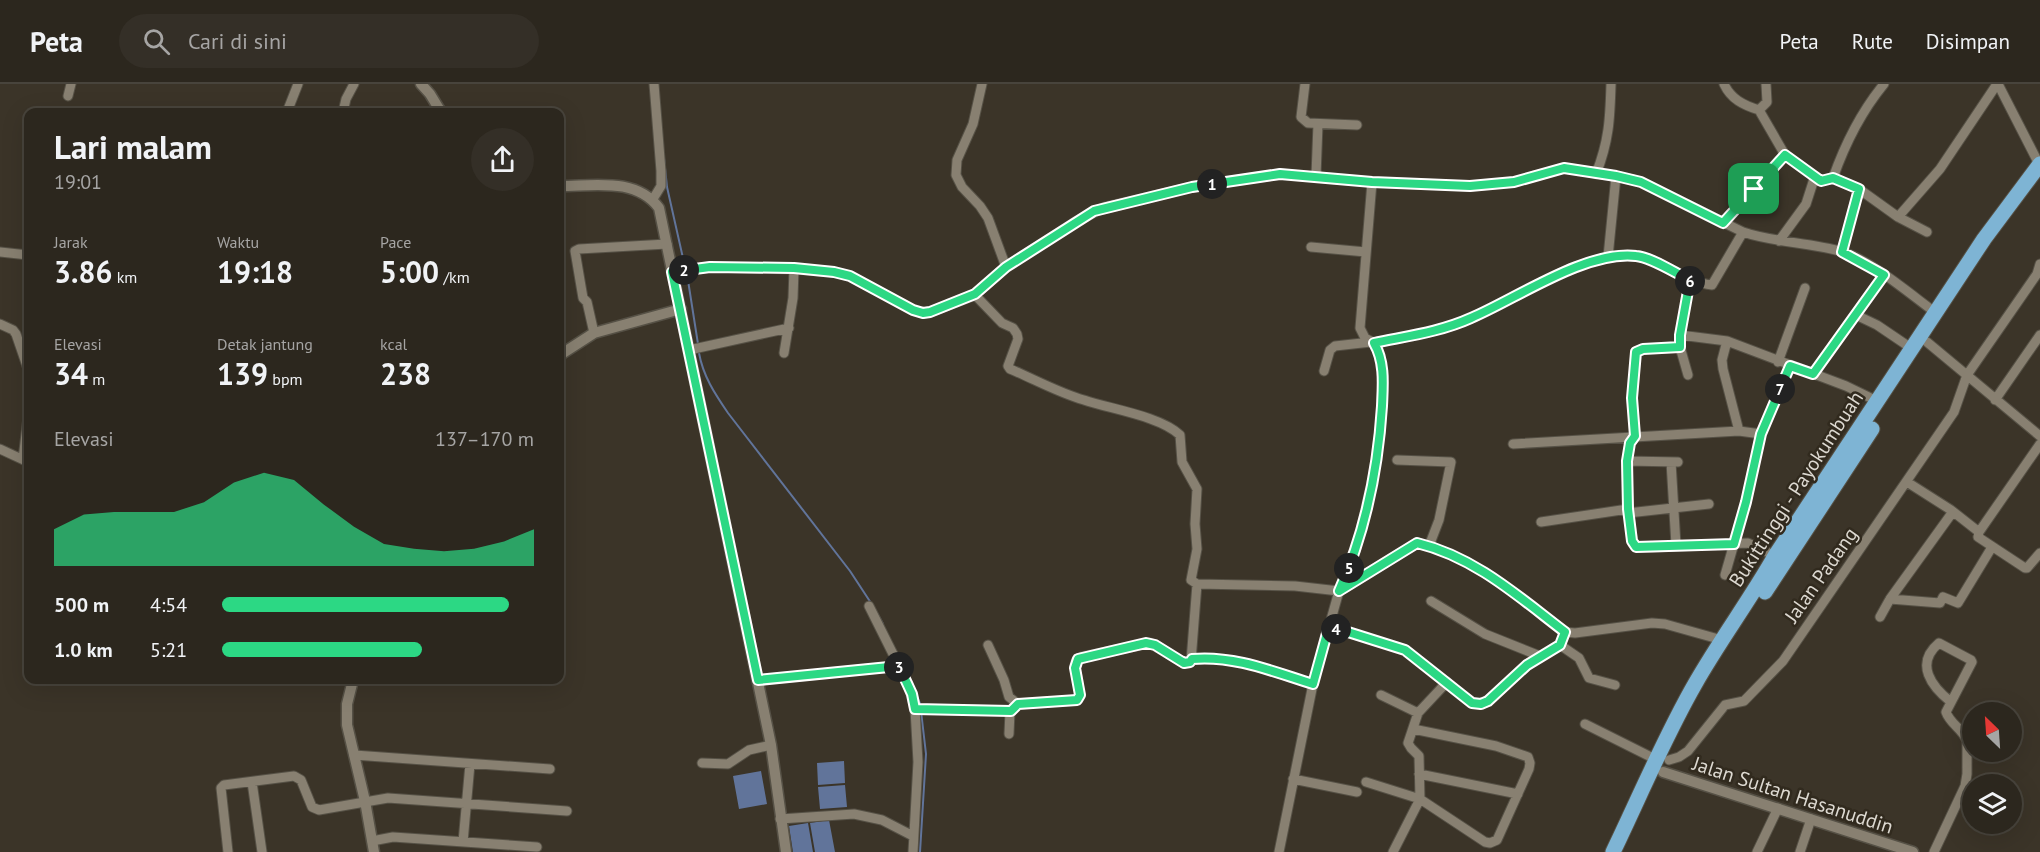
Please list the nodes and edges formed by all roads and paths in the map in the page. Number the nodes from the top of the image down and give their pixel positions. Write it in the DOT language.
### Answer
graph roads {
  1 [pos="72,84"];
  2 [pos="298,84"];
  3 [pos="354,84"];
  4 [pos="421,84"];
  5 [pos="654,84"];
  6 [pos="982,84"];
  7 [pos="1305,84"];
  8 [pos="1611,84"];
  9 [pos="1724,84"];
  10 [pos="1766,84"];
  11 [pos="1884,84"];
  12 [pos="1998,84"];
  13 [pos="68,96"];
  14 [pos="289,108"];
  15 [pos="344,108"];
  16 [pos="439,108"];
  17 [pos="1759,110"];
  18 [pos="1318,124"];
  19 [pos="1357,125"];
  20 [pos="1785,155"];
  21 [pos="2040,165"];
  22 [pos="1596,174"];
  23 [pos="1316,176"];
  24 [pos="1616,176"];
  25 [pos="1815,176"];
  26 [pos="2040,176"];
  27 [pos="1833,178"];
  28 [pos="1372,182"];
  29 [pos="564,186"];
  30 [pos="1859,189"];
  31 [pos="653,199"];
  32 [pos="1898,217"];
  33 [pos="1723,223"];
  34 [pos="1743,232"];
  35 [pos="1927,232"];
  36 [pos="1779,241"];
  37 [pos="667,244"];
  38 [pos="1311,247"];
  39 [pos="0,252"];
  40 [pos="1366,252"];
  41 [pos="1842,252"];
  42 [pos="24,255"];
  43 [pos="1608,257"];
  44 [pos="2040,264"];
  45 [pos="1006,267"];
  46 [pos="794,268"];
  47 [pos="672,272"];
  48 [pos="1884,275"];
  49 [pos="2038,275"];
  50 [pos="1690,280"];
  51 [pos="1805,288"];
  52 [pos="978,298"];
  53 [pos="681,309"];
  54 [pos="1936,313"];
  55 [pos="1856,315"];
  56 [pos="0,324"];
  57 [pos="789,328"];
  58 [pos="594,333"];
  59 [pos="1680,335"];
  60 [pos="2040,335"];
  61 [pos="1727,341"];
  62 [pos="1927,342"];
  63 [pos="1372,343"];
  64 [pos="1680,347"];
  65 [pos="1911,348"];
  66 [pos="689,350"];
  67 [pos="564,352"];
  68 [pos="784,353"];
  69 [pos="24,357"];
  70 [pos="1778,362"];
  71 [pos="1790,366"];
  72 [pos="1324,371"];
  73 [pos="1813,374"];
  74 [pos="1688,375"];
  75 [pos="1967,375"];
  76 [pos="1995,400"];
  77 [pos="1877,401"];
  78 [pos="1866,428"];
  79 [pos="1739,430"];
  80 [pos="1761,434"];
  81 [pos="1635,436"];
  82 [pos="2040,436"];
  83 [pos="1513,444"];
  84 [pos="2040,444"];
  85 [pos="0,449"];
  86 [pos="24,460"];
  87 [pos="1396,460"];
  88 [pos="1627,461"];
  89 [pos="1907,482"];
  90 [pos="1709,504"];
  91 [pos="1674,508"];
  92 [pos="1628,511"];
  93 [pos="1952,513"];
  94 [pos="1541,522"];
  95 [pos="1979,532"];
  96 [pos="1734,544"];
  97 [pos="1676,545"];
  98 [pos="1430,546"];
  99 [pos="1992,547"];
  100 [pos="2040,554"];
  101 [pos="1775,556"];
  102 [pos="1725,575"];
  103 [pos="1197,584"];
  104 [pos="1339,591"];
  105 [pos="1890,599"];
  106 [pos="1431,601"];
  107 [pos="869,606"];
  108 [pos="1880,617"];
  109 [pos="1329,626"];
  110 [pos="1565,632"];
  111 [pos="1722,640"];
  112 [pos="988,645"];
  113 [pos="1560,645"];
  114 [pos="1540,656"];
  115 [pos="1192,659"];
  116 [pos="899,666"];
  117 [pos="758,680"];
  118 [pos="1447,682"];
  119 [pos="351,684"];
  120 [pos="1313,684"];
  121 [pos="1615,685"];
  122 [pos="1381,695"];
  123 [pos="1951,702"];
  124 [pos="1014,708"];
  125 [pos="919,709"];
  126 [pos="1418,713"];
  127 [pos="1585,724"];
  128 [pos="1413,729"];
  129 [pos="1010,734"];
  130 [pos="771,745"];
  131 [pos="354,755"];
  132 [pos="702,763"];
  133 [pos="470,764"];
  134 [pos="1663,764"];
  135 [pos="550,770"];
  136 [pos="1419,774"];
  137 [pos="1970,774"];
  138 [pos="1293,779"];
  139 [pos="252,782"];
  140 [pos="1366,782"];
  141 [pos="1357,792"];
  142 [pos="1518,794"];
  143 [pos="1420,799"];
  144 [pos="1962,800"];
  145 [pos="365,801"];
  146 [pos="467,803"];
  147 [pos="1778,808"];
  148 [pos="567,811"];
  149 [pos="780,819"];
  150 [pos="1811,819"];
  151 [pos="913,836"];
  152 [pos="464,842"];
  153 [pos="537,847"];
  154 [pos="372,849"];
  155 [pos="228,852"];
  156 [pos="262,852"];
  157 [pos="786,852"];
  158 [pos="913,852"];
  159 [pos="1279,852"];
  160 [pos="1393,852"];
  161 [pos="1613,852"];
  162 [pos="1622,852"];
  163 [pos="1757,852"];
  164 [pos="1800,852"];
  165 [pos="1910,852"];
  166 [pos="1934,852"];
  1 -- 13 [label="street"];
  2 -- 14 [label="street"];
  3 -- 15 [label="street"];
  4 -- 16 [label="street"];
  5 -- 31 [label="street"];
  6 -- 45 [label="street"];
  7 -- 18 [label="street"];
  8 -- 22 [label="street"];
  9 -- 17 [label="street"];
  10 -- 17 [label="street"];
  11 -- 27 [label="street"];
  12 -- 21 [label="street"];
  12 -- 32 [label="street"];
  17 -- 20 [label="street"];
  18 -- 19 [label="street"];
  18 -- 23 [label="street"];
  20 -- 25 [label="street"];
  20 -- 33 [label="street"];
  21 -- 54 [label="highway, Bukittinggi - Payokumbuah"];
  22 -- 24 [label="street"];
  22 -- 28 [label="street"];
  23 -- 28 [label="street"];
  23 -- 45 [label="street"];
  24 -- 33 [label="street"];
  24 -- 43 [label="street"];
  25 -- 27 [label="street"];
  25 -- 36 [label="street"];
  26 -- 62 [label="highway, Bukittinggi - Payokumbuah"];
  27 -- 30 [label="street"];
  28 -- 40 [label="street"];
  29 -- 31 [label="street"];
  30 -- 32 [label="street"];
  30 -- 41 [label="street"];
  31 -- 37 [label="street"];
  32 -- 35 [label="street"];
  33 -- 34 [label="street"];
  34 -- 36 [label="street"];
  34 -- 50 [label="street"];
  36 -- 41 [label="street"];
  37 -- 47 [label="street"];
  37 -- 58 [label="street"];
  38 -- 40 [label="street"];
  39 -- 42 [label="street"];
  40 -- 63 [label="street"];
  41 -- 48 [label="street"];
  43 -- 50 [label="street"];
  43 -- 63 [label="street"];
  44 -- 49 [label="street, Jalan Padang"];
  45 -- 52 [label="street"];
  46 -- 47 [label="street"];
  46 -- 52 [label="street"];
  46 -- 57 [label="street"];
  47 -- 53 [label="street"];
  48 -- 54 [label="street"];
  48 -- 55 [label="street"];
  49 -- 75 [label="street, Jalan Padang"];
  50 -- 59 [label="street"];
  51 -- 70 [label="street"];
  52 -- 103 [label="street"];
  53 -- 58 [label="street"];
  53 -- 66 [label="street"];
  54 -- 65 [label="highway, Bukittinggi - Payokumbuah"];
  55 -- 65 [label="street"];
  55 -- 73 [label="street"];
  56 -- 69 [label="street"];
  57 -- 66 [label="street"];
  57 -- 68 [label="street"];
  58 -- 67 [label="street"];
  59 -- 61 [label="street"];
  59 -- 64 [label="street"];
  60 -- 76 [label="street"];
  61 -- 70 [label="street"];
  61 -- 79 [label="street"];
  62 -- 75 [label="street"];
  62 -- 78 [label="highway, Bukittinggi - Payokumbuah"];
  63 -- 72 [label="street"];
  63 -- 104 [label="street"];
  64 -- 74 [label="street"];
  64 -- 81 [label="street"];
  65 -- 77 [label="highway, Bukittinggi - Payokumbuah"];
  66 -- 117 [label="street"];
  70 -- 71 [label="street"];
  71 -- 73 [label="street"];
  71 -- 80 [label="street"];
  73 -- 77 [label="street"];
  75 -- 76 [label="street"];
  75 -- 89 [label="street, Jalan Padang"];
  76 -- 82 [label="street"];
  77 -- 78 [label="highway, Bukittinggi - Payokumbuah"];
  78 -- 101 [label="highway, Bukittinggi - Payokumbuah"];
  78 -- 134 [label="highway, Bukittinggi - Payokumbuah"];
  79 -- 80 [label="street"];
  79 -- 81 [label="street"];
  80 -- 96 [label="street"];
  81 -- 83 [label="street"];
  81 -- 88 [label="street"];
  84 -- 95 [label="street"];
  85 -- 86 [label="street"];
  87 -- 98 [label="street"];
  88 -- 91 [label="street"];
  88 -- 92 [label="street"];
  89 -- 93 [label="street"];
  89 -- 134 [label="street, Jalan Padang"];
  90 -- 91 [label="street"];
  91 -- 92 [label="street"];
  91 -- 97 [label="street"];
  92 -- 94 [label="street"];
  92 -- 97 [label="street"];
  93 -- 95 [label="street"];
  93 -- 105 [label="street"];
  95 -- 99 [label="street"];
  96 -- 97 [label="street"];
  96 -- 101 [label="street"];
  96 -- 102 [label="street"];
  98 -- 104 [label="street"];
  98 -- 110 [label="street"];
  99 -- 100 [label="street"];
  99 -- 105 [label="street"];
  101 -- 111 [label="highway, Bukittinggi - Payokumbuah"];
  103 -- 104 [label="street"];
  103 -- 115 [label="street"];
  104 -- 109 [label="street"];
  105 -- 108 [label="street"];
  106 -- 114 [label="street"];
  107 -- 116 [label="street"];
  109 -- 118 [label="street"];
  109 -- 120 [label="street"];
  110 -- 111 [label="street"];
  110 -- 113 [label="street"];
  111 -- 134 [label="highway, Bukittinggi - Payokumbuah"];
  112 -- 124 [label="street"];
  113 -- 114 [label="street"];
  113 -- 121 [label="street"];
  114 -- 118 [label="street"];
  115 -- 120 [label="street"];
  115 -- 124 [label="street"];
  116 -- 117 [label="street"];
  116 -- 125 [label="street"];
  117 -- 130 [label="street"];
  118 -- 126 [label="street"];
  119 -- 131 [label="street"];
  120 -- 138 [label="street"];
  122 -- 126 [label="street"];
  123 -- 123 [label="street"];
  123 -- 137 [label="street"];
  124 -- 125 [label="street"];
  124 -- 129 [label="street"];
  125 -- 151 [label="street"];
  126 -- 128 [label="street"];
  127 -- 134 [label="street"];
  128 -- 136 [label="street"];
  128 -- 142 [label="street"];
  130 -- 132 [label="street"];
  130 -- 149 [label="street"];
  131 -- 133 [label="street"];
  131 -- 145 [label="street"];
  133 -- 135 [label="street"];
  133 -- 146 [label="street"];
  134 -- 147 [label="street, Jalan Sultan Hasanuddin"];
  134 -- 161 [label="highway, Bukittinggi - Payokumbuah"];
  134 -- 162 [label="highway, Bukittinggi - Payokumbuah"];
  136 -- 142 [label="street"];
  136 -- 143 [label="street"];
  138 -- 141 [label="street"];
  138 -- 159 [label="street"];
  139 -- 145 [label="street"];
  139 -- 155 [label="street"];
  139 -- 156 [label="street"];
  140 -- 143 [label="street"];
  142 -- 143 [label="street"];
  143 -- 160 [label="street"];
  144 -- 166 [label="street"];
  145 -- 146 [label="street"];
  145 -- 154 [label="street"];
  146 -- 148 [label="street"];
  146 -- 152 [label="street"];
  147 -- 150 [label="street, Jalan Sultan Hasanuddin"];
  147 -- 163 [label="street"];
  149 -- 151 [label="street"];
  149 -- 157 [label="street"];
  150 -- 164 [label="street"];
  150 -- 165 [label="street, Jalan Sultan Hasanuddin"];
  151 -- 158 [label="street"];
  152 -- 153 [label="street"];
  152 -- 154 [label="street"];
}
